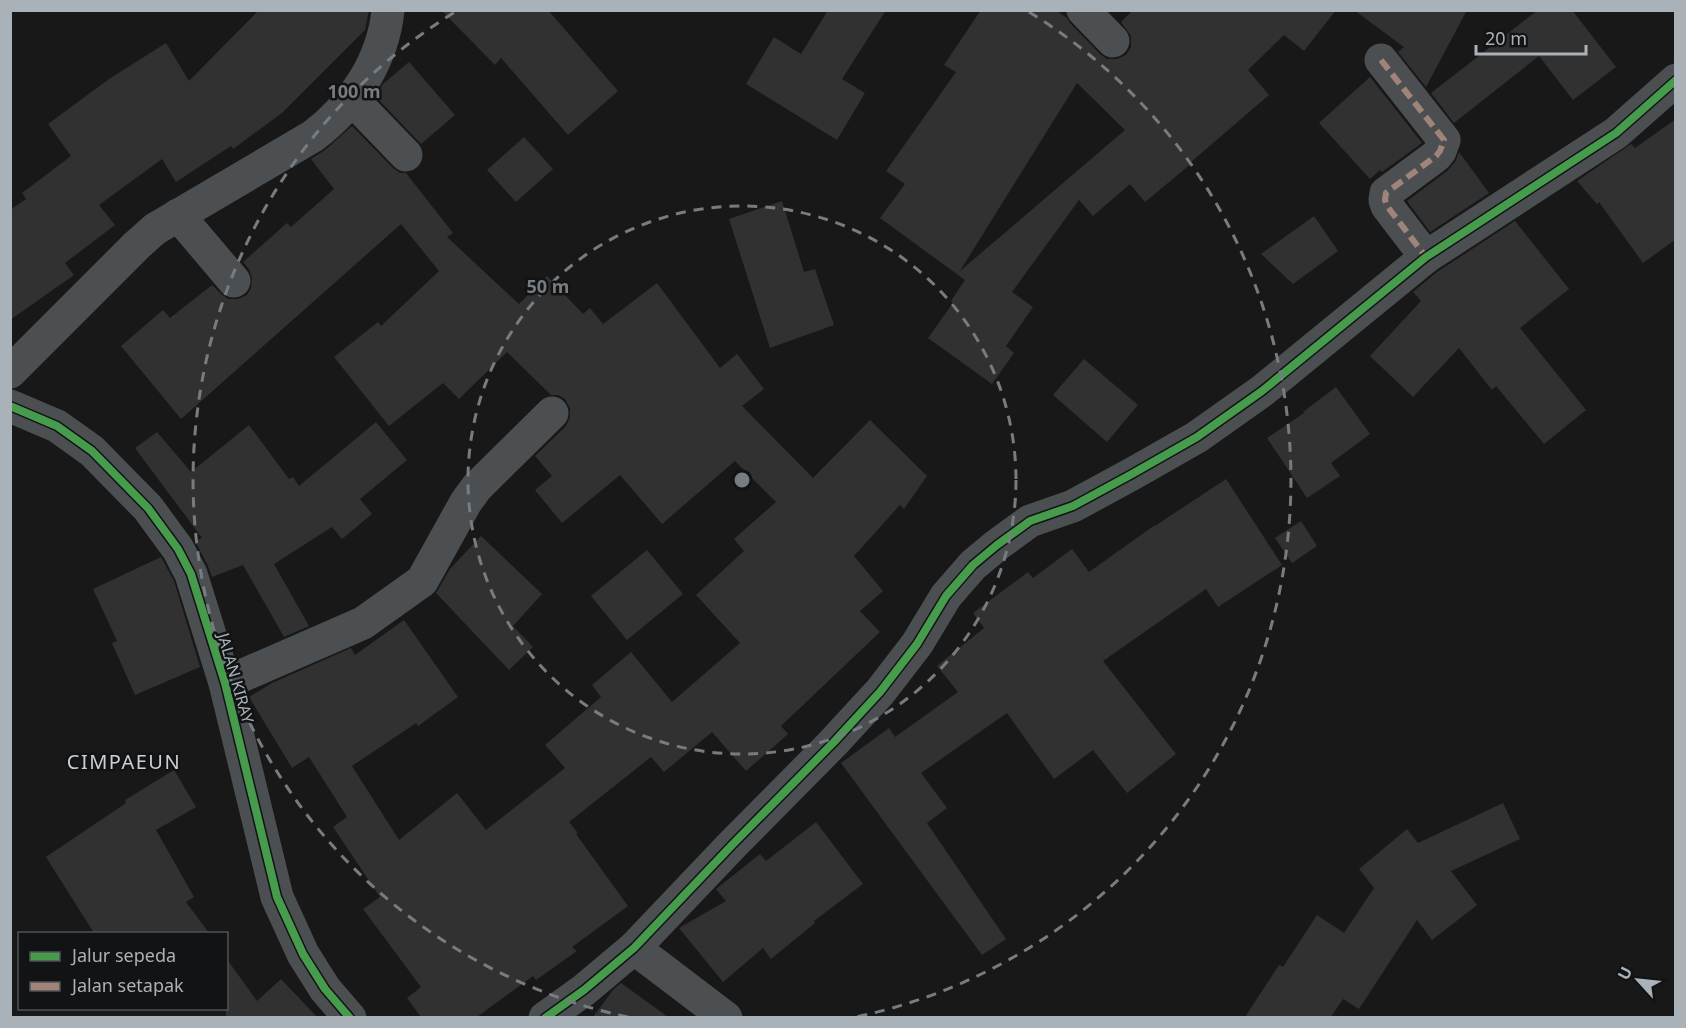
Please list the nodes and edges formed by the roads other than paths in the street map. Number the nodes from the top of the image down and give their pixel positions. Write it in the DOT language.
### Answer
graph roads {
  1 [pos="388,10"];
  2 [pos="1083,10"];
  3 [pos="1113,41"];
  4 [pos="1381,60"];
  5 [pos="1676,80"];
  6 [pos="351,98"];
  7 [pos="406,155"];
  8 [pos="178,215"];
  9 [pos="1426,257"];
  10 [pos="234,280"];
  11 [pos="10,372"];
  12 [pos="10,406"];
  13 [pos="552,413"];
  14 [pos="225,683"];
  15 [pos="634,948"];
  16 [pos="350,1017"];
  17 [pos="545,1017"];
  18 [pos="726,1017"];
  1 -- 6 [label="street"];
  2 -- 3 [label="street"];
  4 -- 9 [label="street"];
  5 -- 9 [label="street"];
  6 -- 7 [label="street"];
  6 -- 8 [label="street"];
  8 -- 10 [label="street"];
  8 -- 11 [label="street"];
  9 -- 15 [label="street"];
  12 -- 14 [label="street, JALAN KIRAY"];
  13 -- 14 [label="street"];
  14 -- 16 [label="street, JALAN KIRAY"];
  15 -- 17 [label="street"];
  15 -- 18 [label="street"];
}
